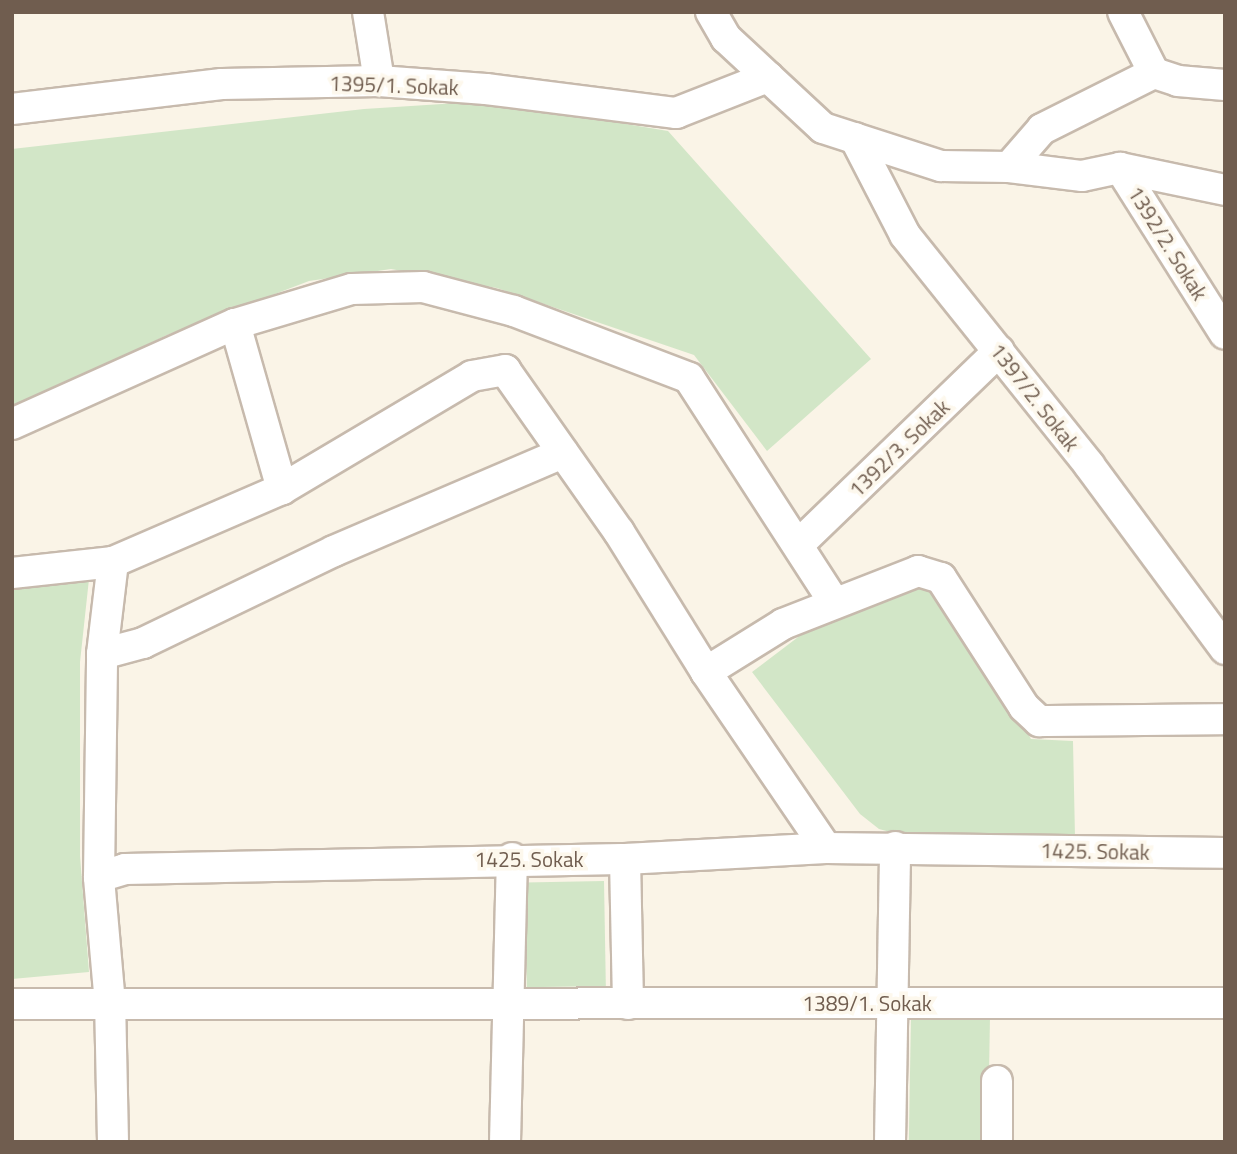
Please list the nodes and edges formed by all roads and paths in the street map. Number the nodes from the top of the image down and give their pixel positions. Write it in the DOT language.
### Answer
graph roads {
  1 [pos="368,12"];
  2 [pos="711,12"];
  3 [pos="1123,12"];
  4 [pos="1154,73"];
  5 [pos="768,77"];
  6 [pos="379,82"];
  7 [pos="1225,85"];
  8 [pos="12,109"];
  9 [pos="855,138"];
  10 [pos="1009,167"];
  11 [pos="1120,168"];
  12 [pos="1213,187"];
  13 [pos="235,324"];
  14 [pos="1220,326"];
  15 [pos="999,351"];
  16 [pos="12,424"];
  17 [pos="563,453"];
  18 [pos="282,488"];
  19 [pos="799,544"];
  20 [pos="113,562"];
  21 [pos="12,573"];
  22 [pos="834,602"];
  23 [pos="1225,649"];
  24 [pos="102,654"];
  25 [pos="706,672"];
  26 [pos="1225,719"];
  27 [pos="895,847"];
  28 [pos="826,848"];
  29 [pos="1225,853"];
  30 [pos="512,859"];
  31 [pos="625,859"];
  32 [pos="99,877"];
  33 [pos="892,1003"];
  34 [pos="1225,1003"];
  35 [pos="12,1004"];
  36 [pos="110,1004"];
  37 [pos="509,1004"];
  38 [pos="628,1004"];
  39 [pos="997,1081"];
  40 [pos="113,1142"];
  41 [pos="505,1142"];
  42 [pos="890,1142"];
  43 [pos="997,1142"];
  1 -- 6 [label="street"];
  2 -- 5 [label="street"];
  3 -- 4 [label="street"];
  4 -- 7 [label="street"];
  4 -- 10 [label="street"];
  5 -- 6 [label="street, 1395/1. Sokak"];
  5 -- 9 [label="street"];
  6 -- 8 [label="street, 1395/1. Sokak"];
  9 -- 10 [label="street"];
  9 -- 15 [label="street, 1397/2. Sokak"];
  10 -- 11 [label="street"];
  11 -- 12 [label="street"];
  11 -- 14 [label="street, 1392/2. Sokak"];
  13 -- 16 [label="street"];
  13 -- 18 [label="street"];
  13 -- 19 [label="street"];
  15 -- 19 [label="street, 1392/3. Sokak"];
  15 -- 23 [label="street, 1397/2. Sokak"];
  17 -- 18 [label="street"];
  17 -- 24 [label="street"];
  17 -- 25 [label="street"];
  18 -- 20 [label="street"];
  19 -- 22 [label="street"];
  20 -- 21 [label="street"];
  20 -- 24 [label="street"];
  22 -- 25 [label="street"];
  22 -- 26 [label="street"];
  24 -- 32 [label="street"];
  25 -- 28 [label="street"];
  27 -- 28 [label="street, 1425. Sokak"];
  27 -- 29 [label="street, 1425. Sokak"];
  27 -- 33 [label="street"];
  28 -- 31 [label="street, 1425. Sokak"];
  30 -- 31 [label="street, 1425. Sokak"];
  30 -- 32 [label="street, 1425. Sokak"];
  30 -- 37 [label="street"];
  31 -- 38 [label="street"];
  32 -- 36 [label="street"];
  33 -- 34 [label="street, 1389/1. Sokak"];
  33 -- 38 [label="street, 1389/1. Sokak"];
  33 -- 42 [label="street"];
  35 -- 36 [label="street, 1389/1. Sokak"];
  36 -- 37 [label="street, 1389/1. Sokak"];
  36 -- 40 [label="street"];
  37 -- 38 [label="street, 1389/1. Sokak"];
  37 -- 41 [label="street"];
  39 -- 43 [label="street"];
}
